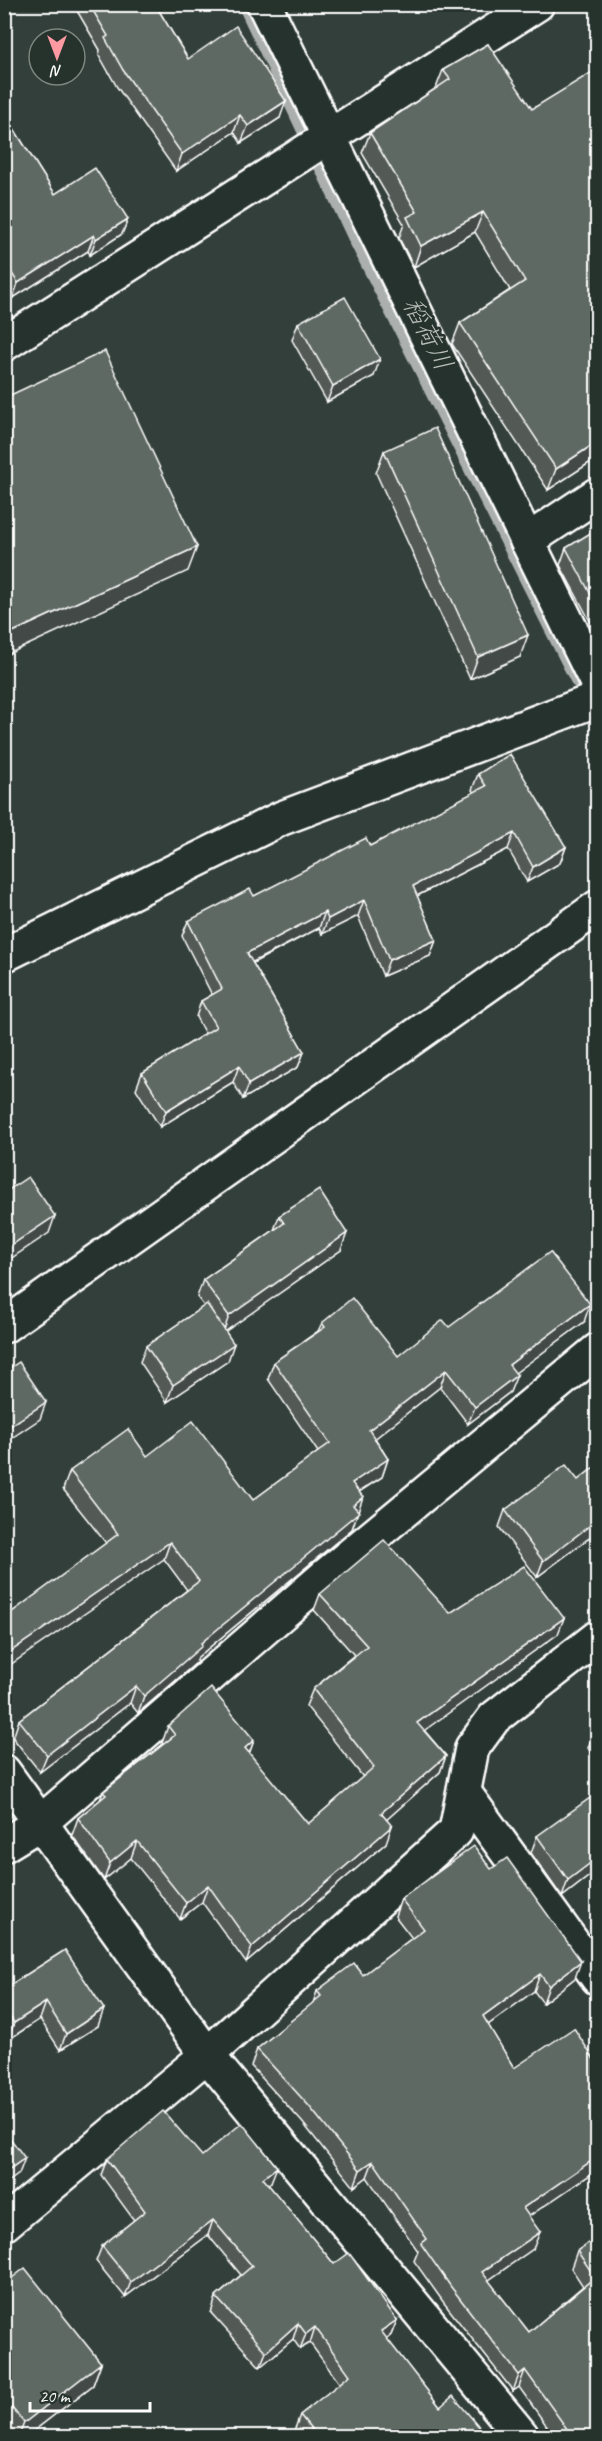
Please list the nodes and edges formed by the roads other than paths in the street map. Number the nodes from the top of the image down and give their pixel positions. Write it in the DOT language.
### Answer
graph roads {
  1 [pos="264,4"];
  2 [pos="537,4"];
  3 [pos="328,139"];
  4 [pos="4,344"];
  5 [pos="597,494"];
  6 [pos="527,540"];
  7 [pos="597,685"];
  8 [pos="597,699"];
  9 [pos="597,907"];
  10 [pos="4,955"];
  11 [pos="4,1326"];
  12 [pos="597,1350"];
  13 [pos="597,1637"];
  14 [pos="4,1772"];
  15 [pos="465,1794"];
  16 [pos="40,1822"];
  17 [pos="4,1845"];
  18 [pos="597,1978"];
  19 [pos="207,2055"];
  20 [pos="4,2224"];
  21 [pos="522,2436"];
  1 -- 3 [label="street"];
  2 -- 3 [label="street"];
  3 -- 4 [label="street"];
  3 -- 6 [label="street"];
  5 -- 6 [label="street"];
  6 -- 7 [label="street"];
  8 -- 10 [label="street"];
  9 -- 11 [label="street"];
  12 -- 16 [label="street"];
  13 -- 15 [label="street"];
  14 -- 16 [label="street"];
  15 -- 18 [label="street"];
  15 -- 19 [label="street"];
  16 -- 17 [label="street"];
  16 -- 19 [label="street"];
  19 -- 20 [label="street"];
  19 -- 21 [label="street"];
}
